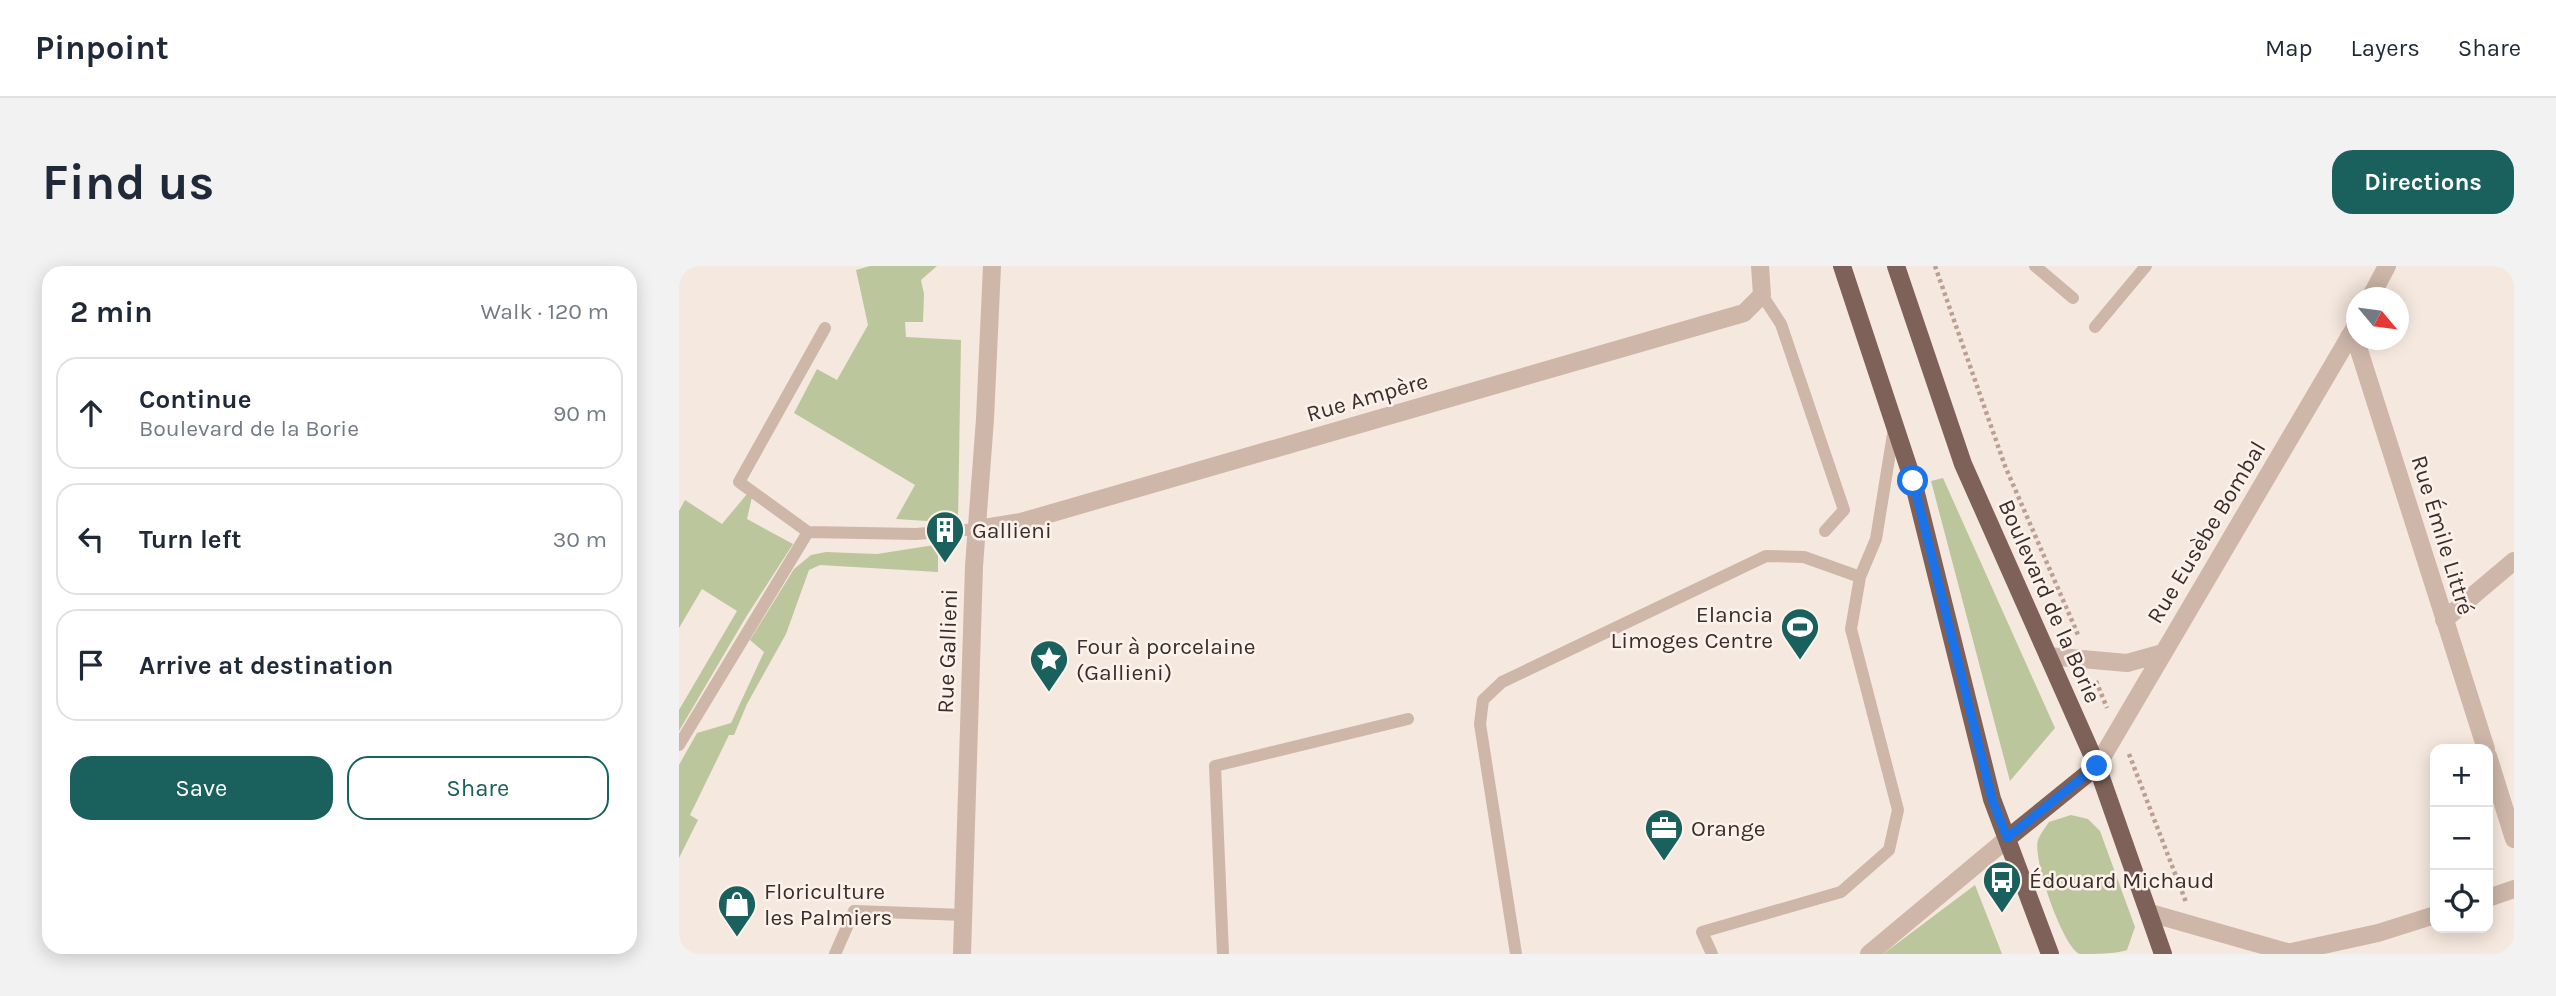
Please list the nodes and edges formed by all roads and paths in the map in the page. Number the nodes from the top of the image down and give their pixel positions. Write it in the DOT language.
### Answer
graph roads {
  1 [pos="992,266"];
  2 [pos="1760,266"];
  3 [pos="1842,266"];
  4 [pos="1896,266"];
  5 [pos="1935,266"];
  6 [pos="2035,266"];
  7 [pos="2145,266"];
  8 [pos="2386,266"];
  9 [pos="2376,287"];
  10 [pos="1762,295"];
  11 [pos="2073,298"];
  12 [pos="2095,327"];
  13 [pos="824,328"];
  14 [pos="2346,342"];
  15 [pos="2359,350"];
  16 [pos="1894,425"];
  17 [pos="978,528"];
  18 [pos="1825,531"];
  19 [pos="808,532"];
  20 [pos="2514,561"];
  21 [pos="1860,577"];
  22 [pos="2444,620"];
  23 [pos="2081,642"];
  24 [pos="2163,653"];
  25 [pos="2048,656"];
  26 [pos="1408,719"];
  27 [pos="2484,744"];
  28 [pos="679,745"];
  29 [pos="2134,763"];
  30 [pos="2097,766"];
  31 [pos="2493,772"];
  32 [pos="2007,838"];
  33 [pos="2514,839"];
  34 [pos="2514,889"];
  35 [pos="2493,896"];
  36 [pos="2186,897"];
  37 [pos="2150,913"];
  38 [pos="964,915"];
  39 [pos="2430,917"];
  40 [pos="2285,953"];
  41 [pos="835,954"];
  42 [pos="962,954"];
  43 [pos="1223,954"];
  44 [pos="1516,954"];
  45 [pos="1712,954"];
  46 [pos="1869,954"];
  47 [pos="2050,954"];
  48 [pos="2164,954"];
  1 -- 17 [label="street, Rue Gallieni"];
  2 -- 10 [label="street"];
  3 -- 16 [label="main road"];
  4 -- 25 [label="main road, Boulevard de la Borie"];
  5 -- 23 [label="path"];
  6 -- 11 [label="lane"];
  7 -- 12 [label="lane"];
  8 -- 9 [label="street"];
  10 -- 17 [label="street, Rue Ampère"];
  10 -- 18 [label="lane"];
  13 -- 19 [label="lane"];
  14 -- 24 [label="street, Rue Eusèbe Bombal"];
  15 -- 22 [label="street, Rue Émile Littré"];
  16 -- 21 [label="lane"];
  16 -- 32 [label="main road"];
  17 -- 19 [label="lane"];
  17 -- 38 [label="street, Rue Gallieni"];
  19 -- 28 [label="lane"];
  20 -- 22 [label="street"];
  21 -- 44 [label="lane"];
  21 -- 45 [label="lane"];
  22 -- 27 [label="street, Rue Émile Littré"];
  24 -- 25 [label="street"];
  24 -- 30 [label="street, Rue Eusèbe Bombal"];
  25 -- 30 [label="main road, Boulevard de la Borie"];
  26 -- 43 [label="lane"];
  29 -- 36 [label="path"];
  30 -- 32 [label="main road"];
  30 -- 37 [label="main road, Boulevard de la Borie"];
  31 -- 33 [label="street"];
  32 -- 46 [label="street"];
  32 -- 47 [label="main road"];
  34 -- 35 [label="street"];
  37 -- 40 [label="street"];
  37 -- 48 [label="main road, Boulevard de la Borie"];
  38 -- 41 [label="lane"];
  38 -- 42 [label="street, Rue Gallieni"];
  39 -- 40 [label="street"];
}
